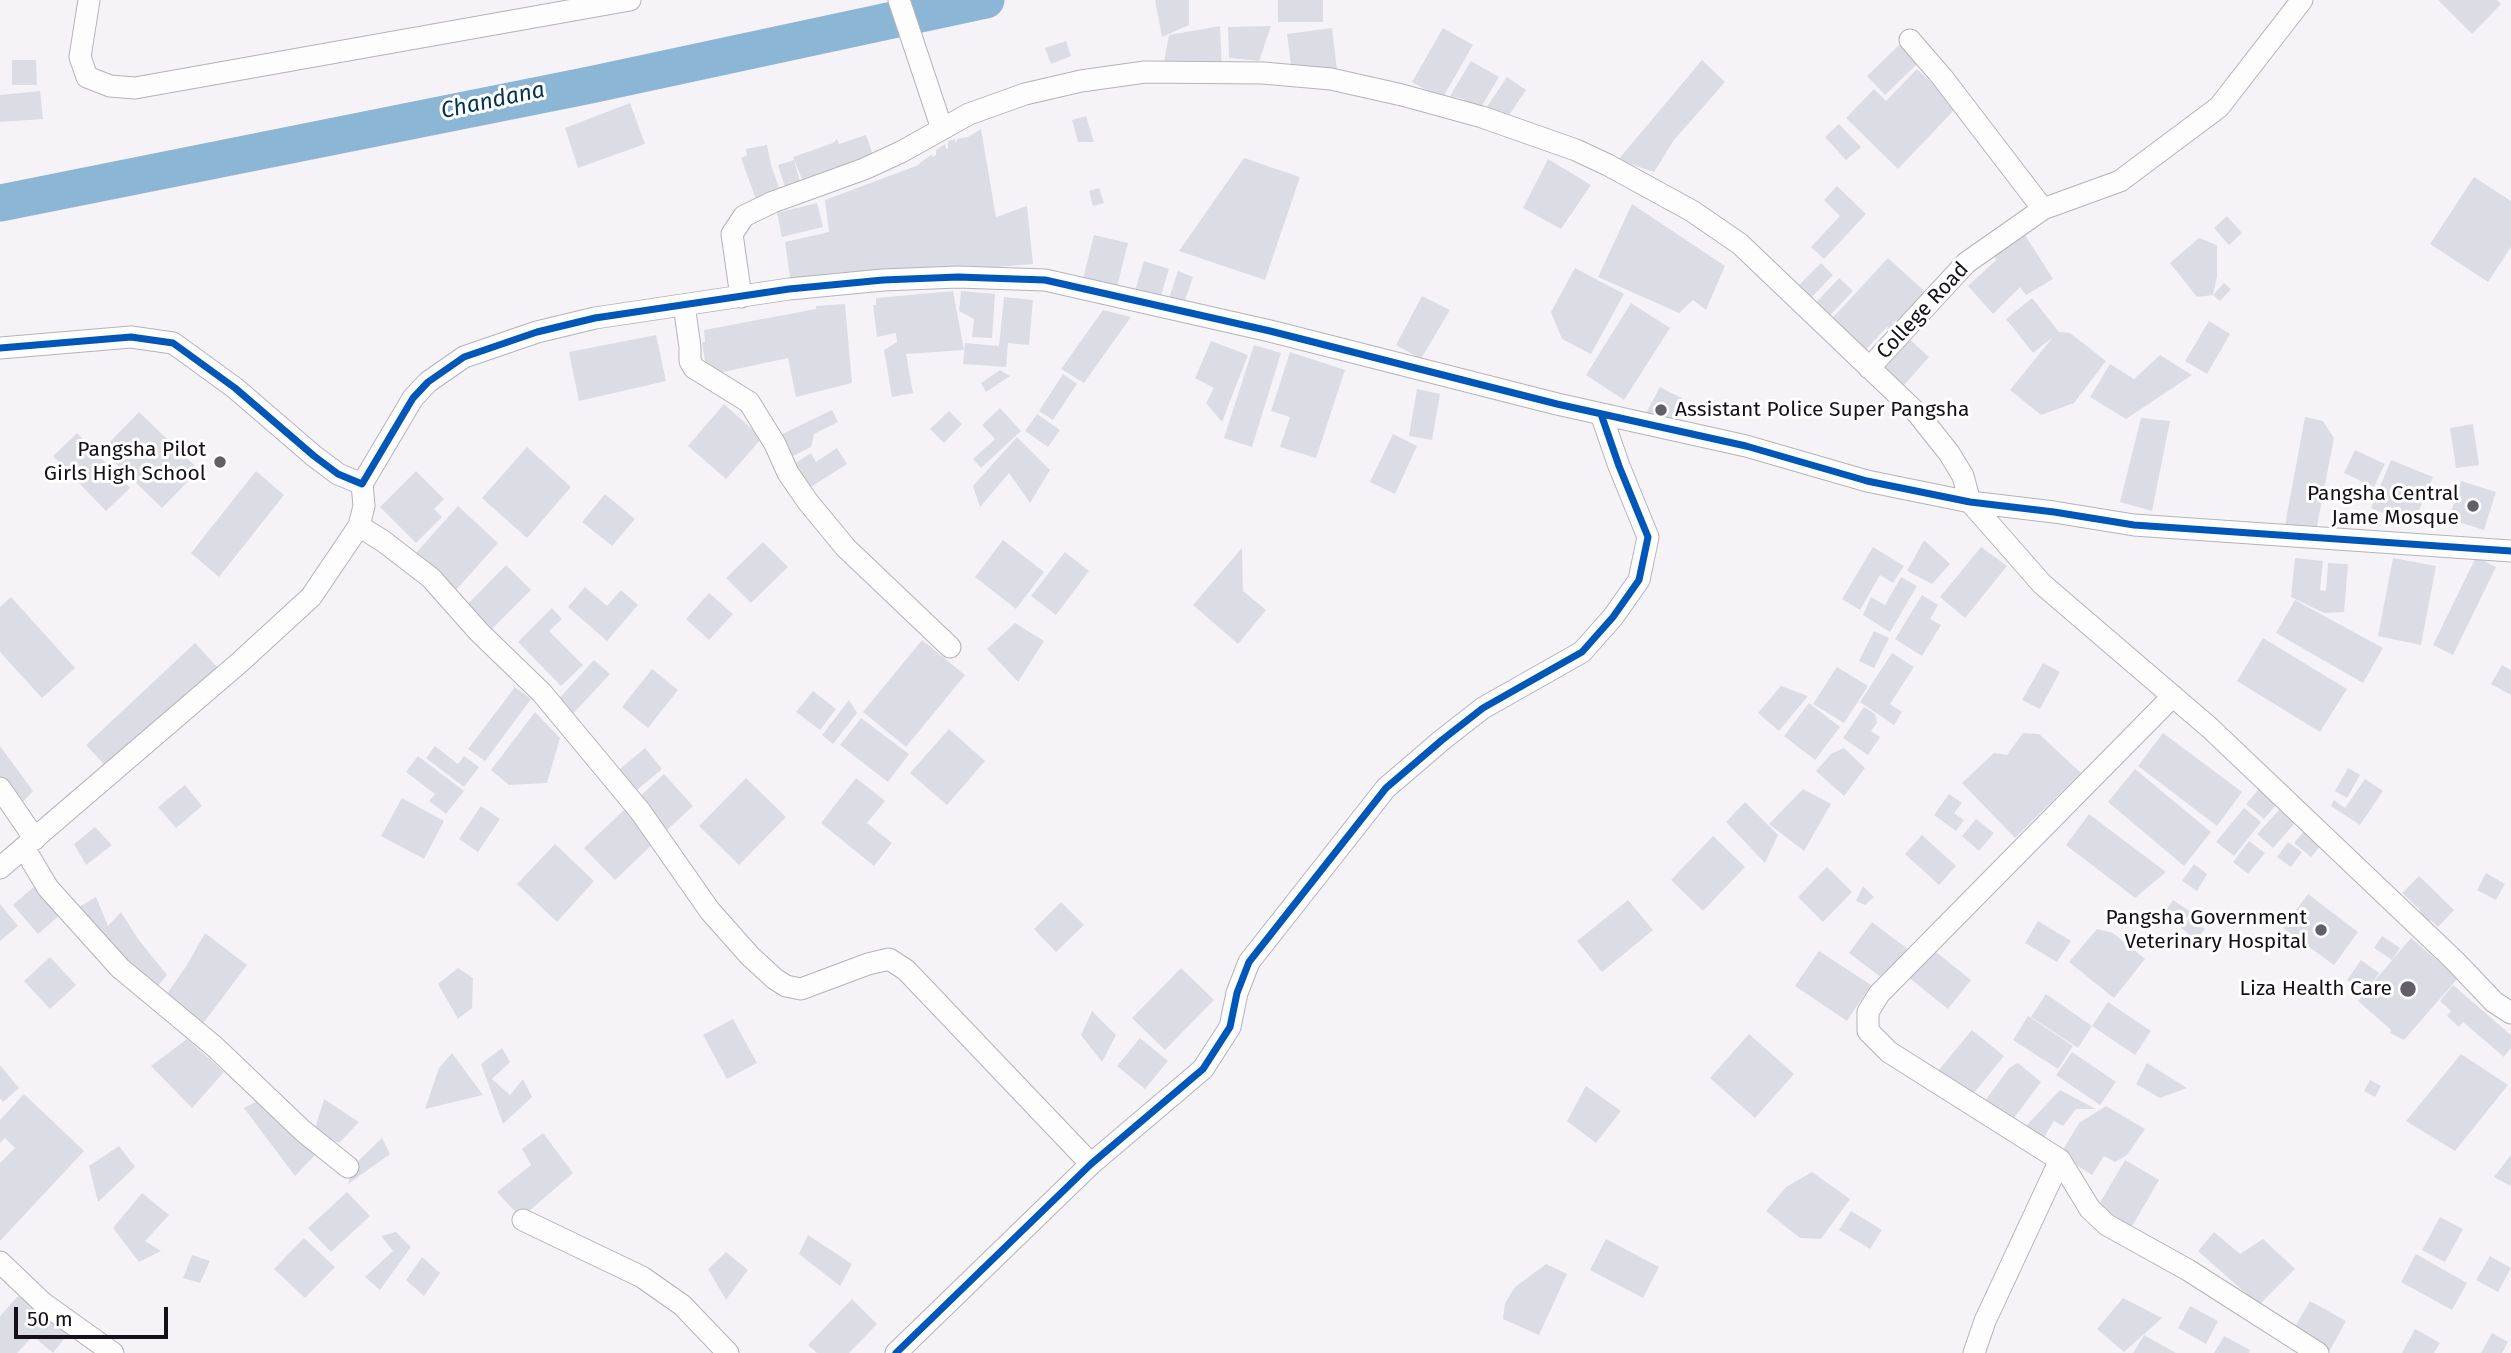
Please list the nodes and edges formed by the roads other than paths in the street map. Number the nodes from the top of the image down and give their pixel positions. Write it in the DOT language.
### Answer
graph roads {
  1 [pos="89,0"];
  2 [pos="630,0"];
  3 [pos="899,0"];
  4 [pos="2302,0"];
  5 [pos="1910,40"];
  6 [pos="942,129"];
  7 [pos="2043,209"];
  8 [pos="741,297"];
  9 [pos="684,305"];
  10 [pos="0,348"];
  11 [pos="1869,368"];
  12 [pos="1601,414"];
  13 [pos="362,484"];
  14 [pos="1970,502"];
  15 [pos="359,526"];
  16 [pos="2511,551"];
  17 [pos="950,647"];
  18 [pos="2173,696"];
  19 [pos="0,788"];
  20 [pos="29,844"];
  21 [pos="0,868"];
  22 [pos="2511,1013"];
  23 [pos="2060,1160"];
  24 [pos="1091,1164"];
  25 [pos="348,1167"];
  26 [pos="523,1220"];
  27 [pos="0,1262"];
  28 [pos="113,1353"];
  29 [pos="728,1353"];
  30 [pos="896,1353"];
  31 [pos="1974,1353"];
  32 [pos="2318,1353"];
  1 -- 2 [label="street"];
  3 -- 6 [label="street"];
  4 -- 7 [label="street, College Road"];
  5 -- 7 [label="street"];
  6 -- 8 [label="street"];
  6 -- 11 [label="street"];
  7 -- 11 [label="street, College Road"];
  8 -- 9 [label="street"];
  8 -- 12 [label="street"];
  9 -- 13 [label="street"];
  9 -- 17 [label="street"];
  10 -- 13 [label="street"];
  11 -- 14 [label="street"];
  12 -- 14 [label="street"];
  12 -- 24 [label="street"];
  13 -- 15 [label="street"];
  14 -- 16 [label="street"];
  14 -- 18 [label="street"];
  15 -- 20 [label="street"];
  15 -- 24 [label="street"];
  18 -- 22 [label="street"];
  18 -- 23 [label="street"];
  19 -- 20 [label="street"];
  20 -- 21 [label="street"];
  20 -- 25 [label="street"];
  23 -- 31 [label="street"];
  23 -- 32 [label="street"];
  24 -- 30 [label="street"];
  26 -- 29 [label="street"];
  27 -- 28 [label="street"];
}
